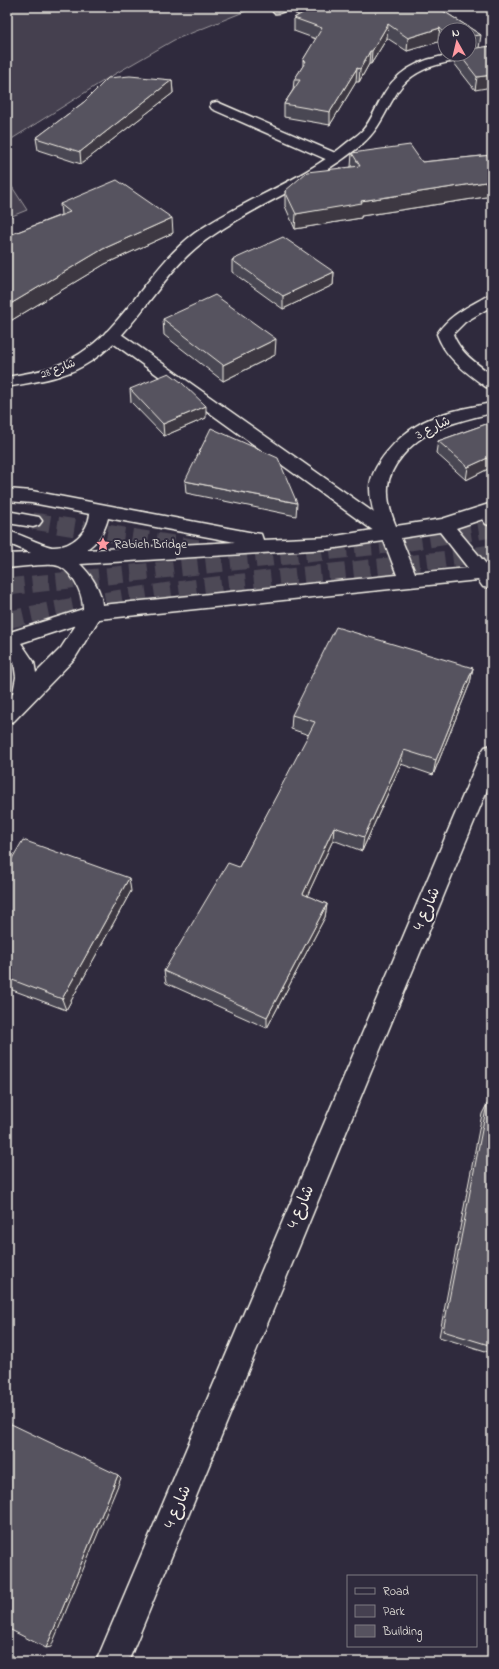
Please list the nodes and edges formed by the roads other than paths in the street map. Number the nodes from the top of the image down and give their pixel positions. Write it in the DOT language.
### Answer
graph roads {
  1 [pos="492,53"];
  2 [pos="217,106"];
  3 [pos="335,158"];
  4 [pos="492,299"];
  5 [pos="116,331"];
  6 [pos="7,382"];
  7 [pos="492,383"];
  8 [pos="492,408"];
  9 [pos="7,495"];
  10 [pos="492,509"];
  11 [pos="100,510"];
  12 [pos="7,517"];
  13 [pos="33,521"];
  14 [pos="444,525"];
  15 [pos="391,534"];
  16 [pos="7,537"];
  17 [pos="285,545"];
  18 [pos="52,556"];
  19 [pos="7,561"];
  20 [pos="489,577"];
  21 [pos="409,581"];
  22 [pos="92,613"];
  23 [pos="7,641"];
  24 [pos="13,708"];
  25 [pos="492,754"];
  26 [pos="112,1662"];
  1 -- 3 [label="main road, شارع 28"];
  2 -- 3 [label="main road"];
  3 -- 5 [label="main road, شارع 28"];
  4 -- 7 [label="main road"];
  5 -- 6 [label="main road, شارع 28"];
  5 -- 15 [label="main road"];
  8 -- 15 [label="main road, شارع 3"];
  9 -- 11 [label="main road"];
  10 -- 14 [label="main road"];
  11 -- 17 [label="main road"];
  11 -- 18 [label="main road"];
  12 -- 13 [label="main road"];
  14 -- 15 [label="main road"];
  14 -- 20 [label="main road"];
  15 -- 17 [label="main road"];
  15 -- 21 [label="main road, شارع 3"];
  16 -- 18 [label="main road"];
  17 -- 18 [label="main road"];
  18 -- 19 [label="main road"];
  18 -- 22 [label="main road"];
  20 -- 21 [label="main road"];
  21 -- 22 [label="main road"];
  22 -- 23 [label="main road"];
  22 -- 24 [label="main road"];
  23 -- 24 [label="main road"];
  25 -- 26 [label="main road, شارع 4"];
}
